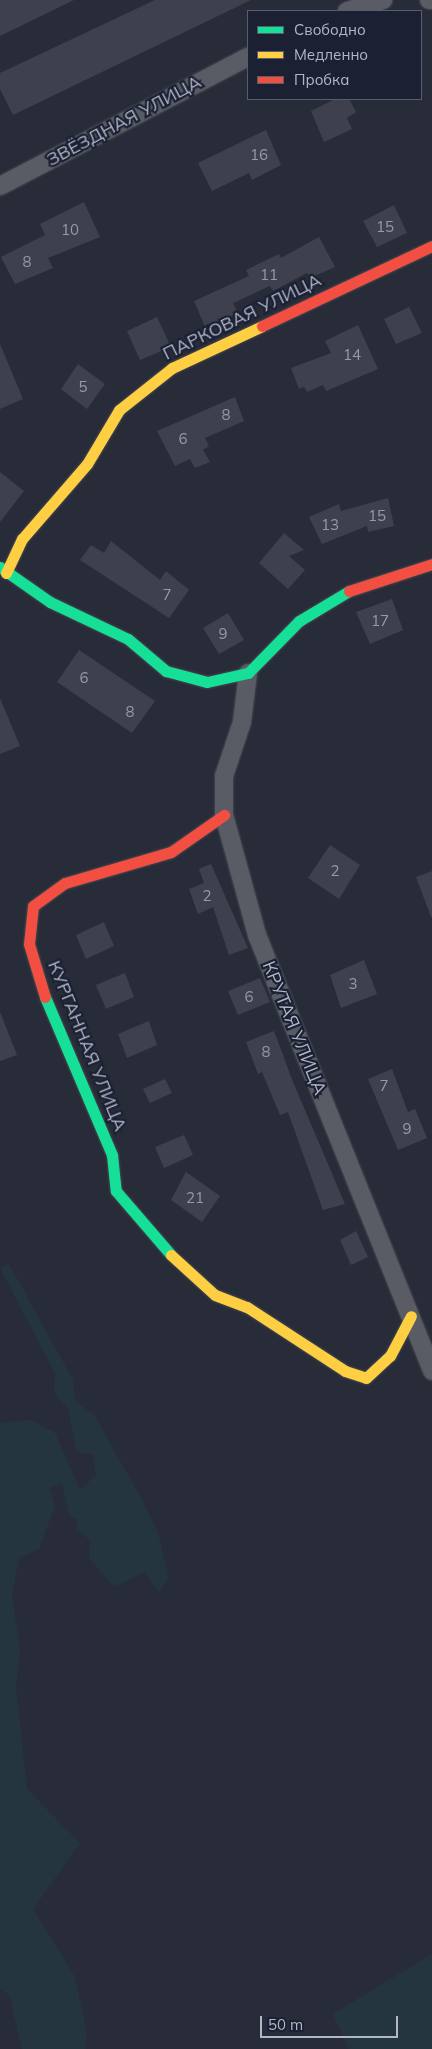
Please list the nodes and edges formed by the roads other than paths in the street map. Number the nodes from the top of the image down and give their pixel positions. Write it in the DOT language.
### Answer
graph roads {
  1 [pos="383,0"];
  2 [pos="350,10"];
  3 [pos="247,58"];
  4 [pos="0,186"];
  5 [pos="432,246"];
  6 [pos="432,564"];
  7 [pos="3,570"];
  8 [pos="248,674"];
  9 [pos="224,815"];
  10 [pos="411,1316"];
  11 [pos="432,1371"];
  1 -- 2 [label="street"];
  3 -- 4 [label="street, ЗВЁЗДНАЯ УЛИЦА"];
  5 -- 7 [label="street, ПАРКОВАЯ УЛИЦА"];
  6 -- 8 [label="street"];
  7 -- 8 [label="street"];
  8 -- 9 [label="street, КРУТАЯ УЛИЦА"];
  9 -- 10 [label="street, КРУТАЯ УЛИЦА"];
  9 -- 10 [label="street, КУРГАННАЯ УЛИЦА"];
  10 -- 11 [label="street, КРУТАЯ УЛИЦА"];
}
